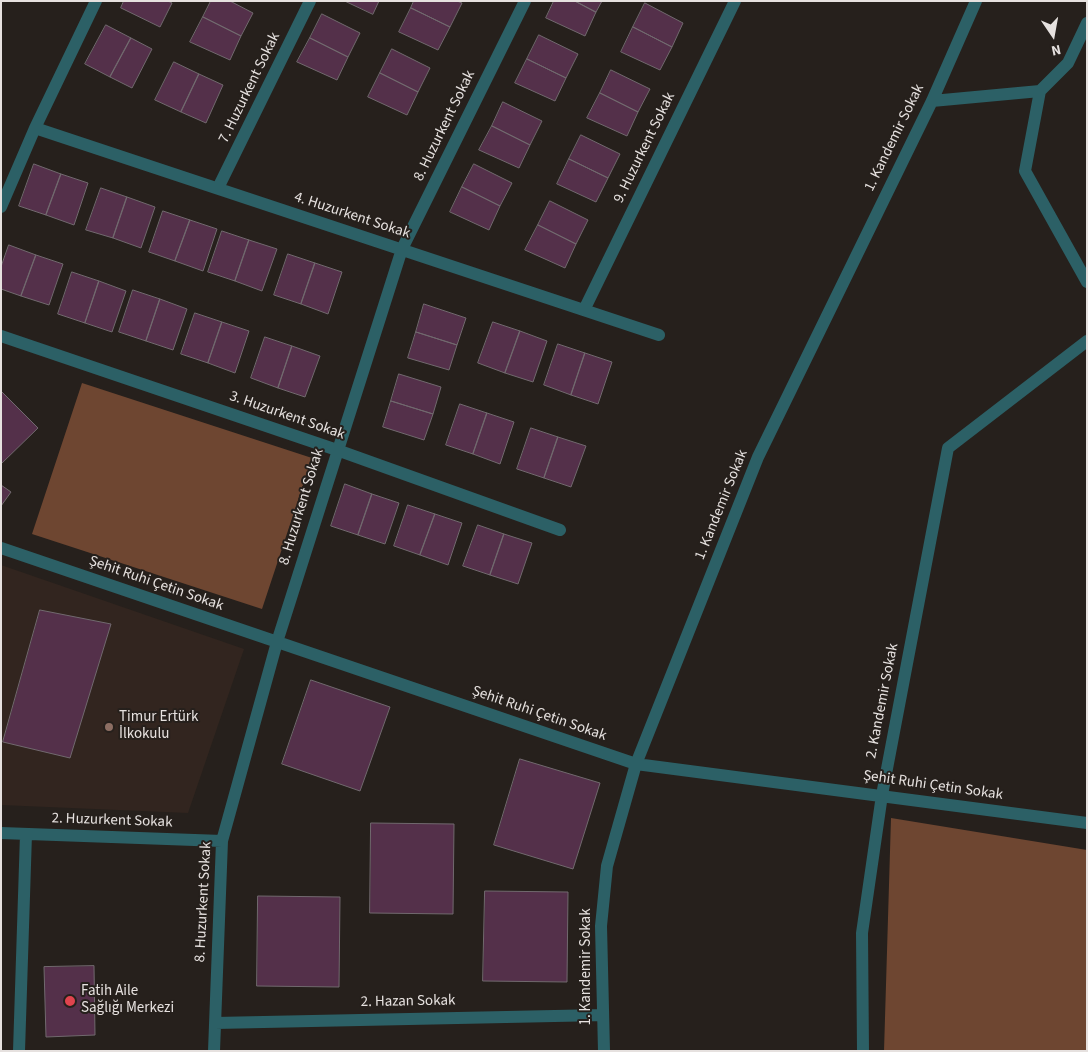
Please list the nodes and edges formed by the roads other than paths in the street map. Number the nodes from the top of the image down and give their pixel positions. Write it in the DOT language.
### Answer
graph roads {
  1 [pos="96,1"];
  2 [pos="310,1"];
  3 [pos="525,1"];
  4 [pos="735,1"];
  5 [pos="976,1"];
  6 [pos="1087,23"];
  7 [pos="1040,91"];
  8 [pos="932,101"];
  9 [pos="35,128"];
  10 [pos="218,188"];
  11 [pos="1,207"];
  12 [pos="402,250"];
  13 [pos="1087,282"];
  14 [pos="584,310"];
  15 [pos="658,335"];
  16 [pos="1,336"];
  17 [pos="1087,341"];
  18 [pos="337,450"];
  19 [pos="560,530"];
  20 [pos="1,548"];
  21 [pos="276,642"];
  22 [pos="636,764"];
  23 [pos="882,795"];
  24 [pos="1087,823"];
  25 [pos="1,833"];
  26 [pos="26,834"];
  27 [pos="222,841"];
  28 [pos="603,1015"];
  29 [pos="214,1023"];
  30 [pos="19,1051"];
  31 [pos="214,1051"];
  32 [pos="604,1051"];
  33 [pos="863,1051"];
  1 -- 9 [label="street"];
  2 -- 10 [label="street, 7. Huzurkent Sokak"];
  3 -- 12 [label="street, 8. Huzurkent Sokak"];
  4 -- 14 [label="street, 9. Huzurkent Sokak"];
  5 -- 8 [label="street, 1. Kandemir Sokak"];
  6 -- 7 [label="street"];
  7 -- 8 [label="street"];
  7 -- 13 [label="street"];
  8 -- 22 [label="street, 1. Kandemir Sokak"];
  9 -- 10 [label="street, 4. Huzurkent Sokak"];
  9 -- 11 [label="street"];
  10 -- 12 [label="street, 4. Huzurkent Sokak"];
  12 -- 14 [label="street, 4. Huzurkent Sokak"];
  12 -- 18 [label="street, 8. Huzurkent Sokak"];
  14 -- 15 [label="street, 4. Huzurkent Sokak"];
  16 -- 18 [label="street, 3. Huzurkent Sokak"];
  17 -- 23 [label="street, 2. Kandemir Sokak"];
  18 -- 19 [label="street, 3. Huzurkent Sokak"];
  18 -- 21 [label="street, 8. Huzurkent Sokak"];
  20 -- 21 [label="street, Şehit Ruhi Çetin Sokak"];
  21 -- 22 [label="street, Şehit Ruhi Çetin Sokak"];
  21 -- 27 [label="street, 8. Huzurkent Sokak"];
  22 -- 23 [label="street, Şehit Ruhi Çetin Sokak"];
  22 -- 28 [label="street, 1. Kandemir Sokak"];
  23 -- 24 [label="street, Şehit Ruhi Çetin Sokak"];
  23 -- 33 [label="street, 2. Kandemir Sokak"];
  25 -- 26 [label="street, 2. Huzurkent Sokak"];
  26 -- 27 [label="street, 2. Huzurkent Sokak"];
  26 -- 30 [label="street"];
  27 -- 29 [label="street, 8. Huzurkent Sokak"];
  28 -- 29 [label="street, 2. Hazan Sokak"];
  28 -- 32 [label="street, 1. Kandemir Sokak"];
  29 -- 31 [label="street, 8. Huzurkent Sokak"];
}
